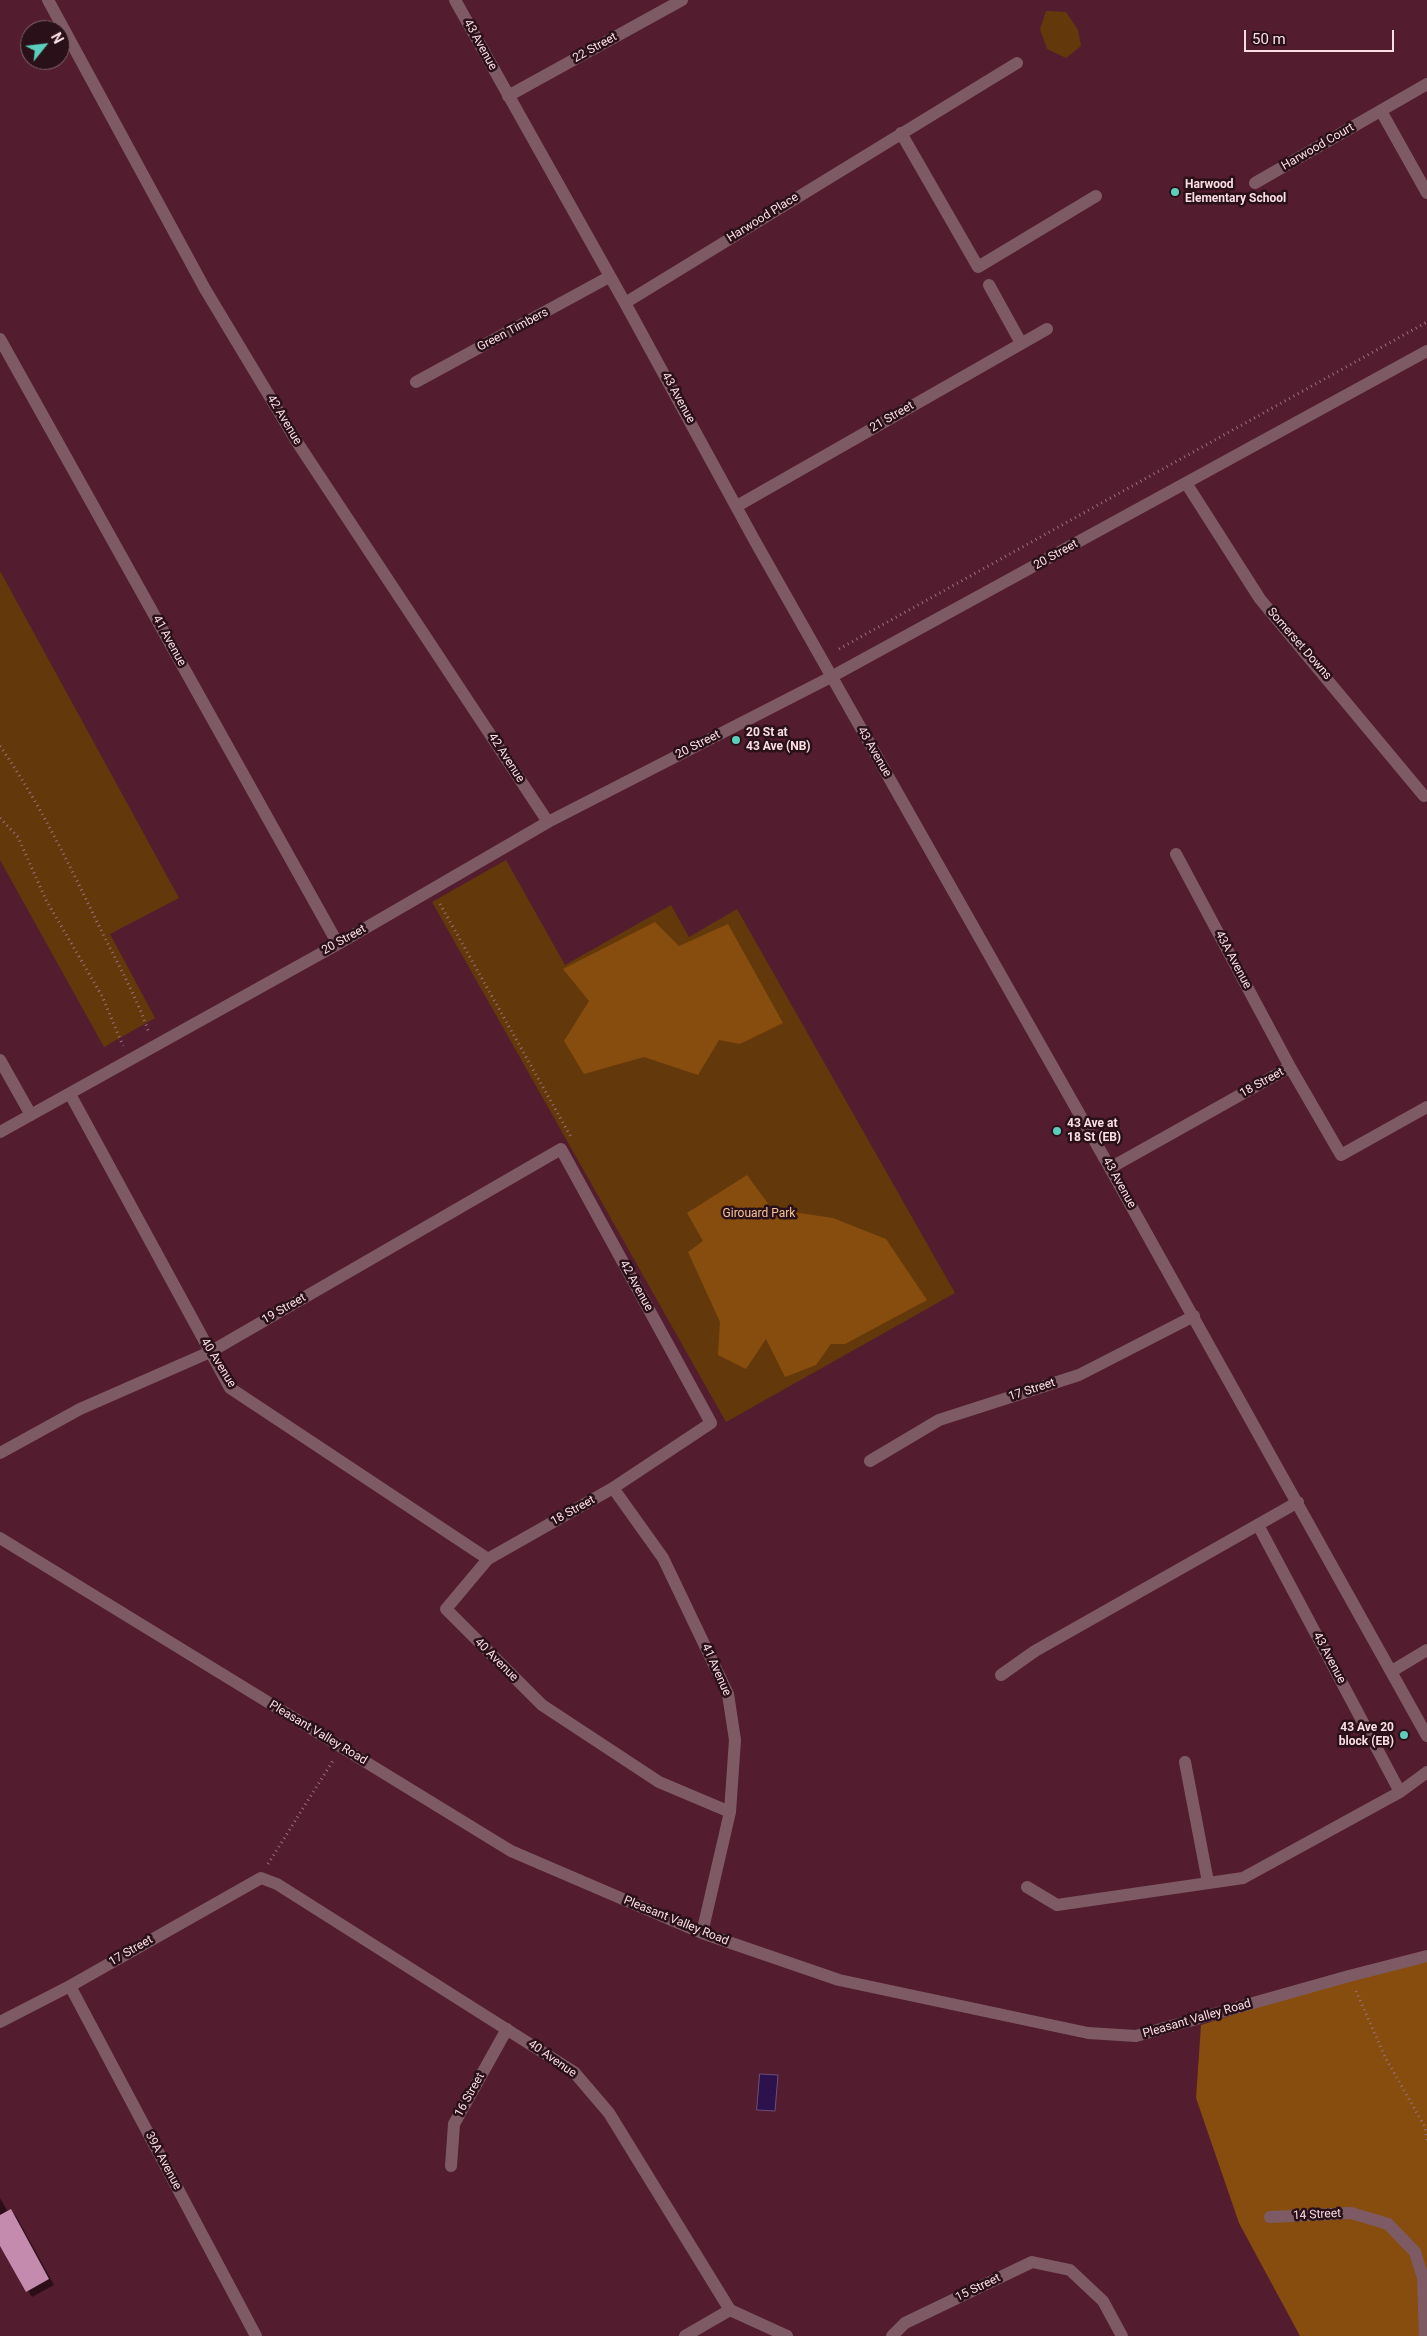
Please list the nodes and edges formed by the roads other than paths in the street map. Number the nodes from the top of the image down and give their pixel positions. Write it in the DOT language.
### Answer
graph roads {
  1 [pos="48,0"];
  2 [pos="455,0"];
  3 [pos="682,0"];
  4 [pos="1017,63"];
  5 [pos="1427,84"];
  6 [pos="508,96"];
  7 [pos="1381,111"];
  8 [pos="901,133"];
  9 [pos="1255,182"];
  10 [pos="1427,193"];
  11 [pos="1096,196"];
  12 [pos="610,277"];
  13 [pos="989,285"];
  14 [pos="625,303"];
  15 [pos="1047,328"];
  16 [pos="0,339"];
  17 [pos="1021,343"];
  18 [pos="1427,351"];
  19 [pos="416,382"];
  20 [pos="1186,483"];
  21 [pos="736,506"];
  22 [pos="831,677"];
  23 [pos="1424,796"];
  24 [pos="548,822"];
  25 [pos="1176,854"];
  26 [pos="338,944"];
  27 [pos="0,1060"];
  28 [pos="1290,1067"];
  29 [pos="70,1094"];
  30 [pos="1427,1107"];
  31 [pos="31,1115"];
  32 [pos="0,1132"];
  33 [pos="560,1149"];
  34 [pos="1110,1168"];
  35 [pos="1194,1316"];
  36 [pos="210,1352"];
  37 [pos="711,1423"];
  38 [pos="0,1453"];
  39 [pos="870,1460"];
  40 [pos="613,1488"];
  41 [pos="1298,1502"];
  42 [pos="1258,1525"];
  43 [pos="0,1538"];
  44 [pos="488,1559"];
  45 [pos="446,1609"];
  46 [pos="1427,1650"];
  47 [pos="1392,1671"];
  48 [pos="1001,1676"];
  49 [pos="1427,1736"];
  50 [pos="1185,1762"];
  51 [pos="1427,1772"];
  52 [pos="1400,1792"];
  53 [pos="730,1812"];
  54 [pos="261,1878"];
  55 [pos="1208,1882"];
  56 [pos="1028,1887"];
  57 [pos="702,1933"];
  58 [pos="1427,1956"];
  59 [pos="70,1986"];
  60 [pos="0,2022"];
  61 [pos="506,2029"];
  62 [pos="451,2166"];
  63 [pos="1270,2218"];
  64 [pos="730,2310"];
  65 [pos="256,2336"];
  66 [pos="685,2336"];
  67 [pos="787,2336"];
  68 [pos="892,2336"];
  69 [pos="1122,2336"];
  70 [pos="1425,2336"];
  1 -- 24 [label="street, 42 Avenue"];
  2 -- 6 [label="street, 43 Avenue"];
  3 -- 6 [label="street, 22 Street"];
  4 -- 8 [label="street, Harwood Place"];
  5 -- 7 [label="street, Harwood Court"];
  6 -- 12 [label="street, 43 Avenue"];
  7 -- 9 [label="street, Harwood Court"];
  7 -- 10 [label="street"];
  8 -- 11 [label="street"];
  8 -- 14 [label="street, Harwood Place"];
  12 -- 14 [label="street, 43 Avenue"];
  12 -- 19 [label="street, Green Timbers"];
  13 -- 17 [label="street"];
  14 -- 21 [label="street, 43 Avenue"];
  15 -- 17 [label="street, 21 Street"];
  16 -- 26 [label="street, 41 Avenue"];
  17 -- 21 [label="street, 21 Street"];
  18 -- 20 [label="street, 20 Street"];
  20 -- 22 [label="street, 20 Street"];
  20 -- 23 [label="street, Somerset Downs"];
  21 -- 22 [label="street, 43 Avenue"];
  22 -- 24 [label="street, 20 Street"];
  22 -- 34 [label="street, 43 Avenue"];
  24 -- 26 [label="street, 20 Street"];
  25 -- 28 [label="street, 43A Avenue"];
  26 -- 29 [label="street, 20 Street"];
  27 -- 31 [label="street"];
  28 -- 30 [label="street, 18 Street"];
  28 -- 34 [label="street, 18 Street"];
  29 -- 31 [label="street, 20 Street"];
  29 -- 36 [label="street, 40 Avenue"];
  31 -- 32 [label="street, 20 Street"];
  33 -- 36 [label="street, 19 Street"];
  33 -- 37 [label="street, 42 Avenue"];
  34 -- 35 [label="street, 43 Avenue"];
  35 -- 39 [label="street, 17 Street"];
  35 -- 41 [label="street, 43 Avenue"];
  36 -- 38 [label="street, 19 Street"];
  36 -- 44 [label="street, 40 Avenue"];
  37 -- 40 [label="street, 18 Street"];
  40 -- 44 [label="street, 18 Street"];
  40 -- 53 [label="street, 41 Avenue"];
  41 -- 42 [label="street"];
  41 -- 47 [label="street, 43 Avenue"];
  42 -- 48 [label="street"];
  42 -- 52 [label="street, 43 Avenue"];
  43 -- 57 [label="street, Pleasant Valley Road"];
  44 -- 45 [label="street, 18 Street"];
  45 -- 53 [label="street, 40 Avenue"];
  46 -- 47 [label="street"];
  47 -- 49 [label="street, 43 Avenue"];
  50 -- 55 [label="street"];
  51 -- 52 [label="street"];
  52 -- 55 [label="street"];
  53 -- 57 [label="street, 41 Avenue"];
  54 -- 59 [label="street, 17 Street"];
  54 -- 61 [label="street, 40 Avenue"];
  55 -- 56 [label="street"];
  57 -- 58 [label="street, Pleasant Valley Road"];
  59 -- 60 [label="street, 17 Street"];
  59 -- 65 [label="street, 39A Avenue"];
  61 -- 62 [label="street, 16 Street"];
  61 -- 64 [label="street, 40 Avenue"];
  63 -- 70 [label="street, 14 Street"];
  64 -- 66 [label="street"];
  64 -- 67 [label="street"];
  68 -- 69 [label="street, 15 Street"];
}
